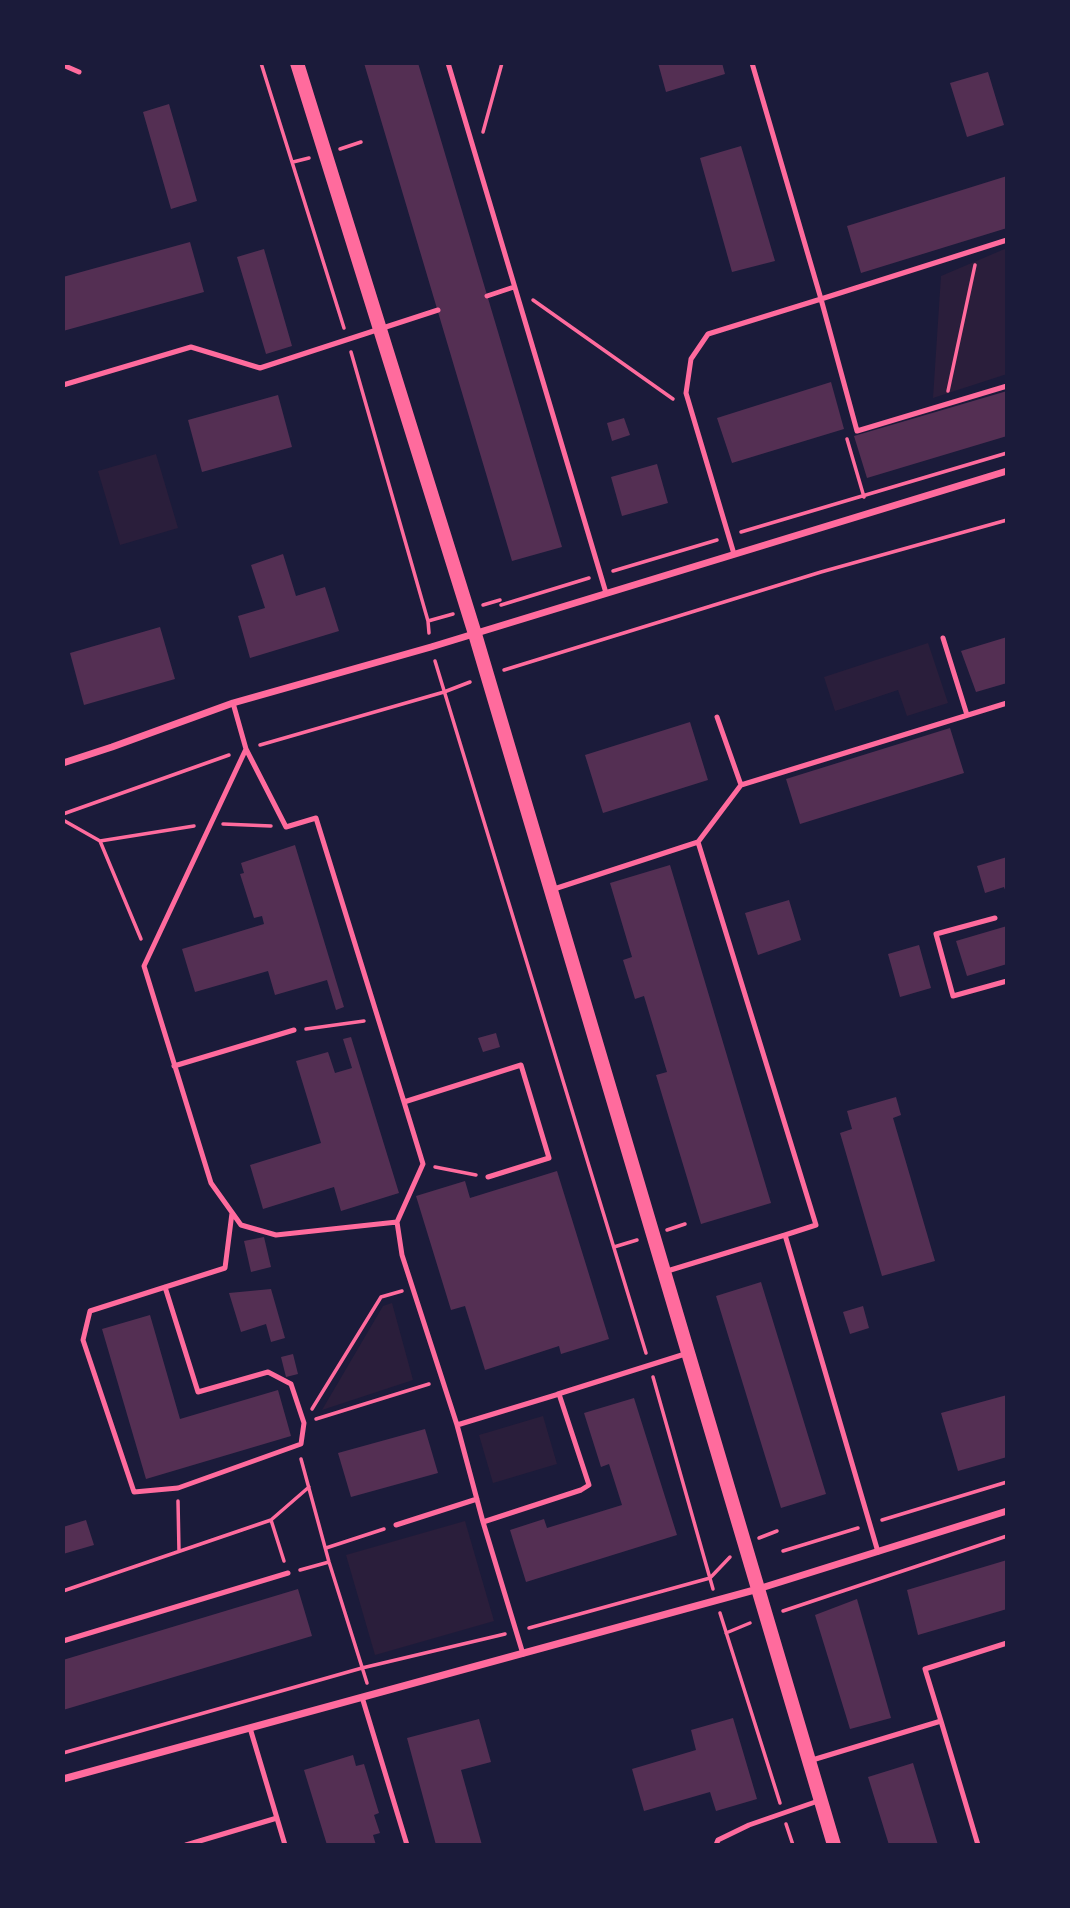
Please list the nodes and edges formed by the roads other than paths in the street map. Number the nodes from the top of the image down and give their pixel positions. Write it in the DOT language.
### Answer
graph roads {
  1 [pos="297,63"];
  2 [pos="448,63"];
  3 [pos="752,63"];
  4 [pos="63,65"];
  5 [pos="79,72"];
  6 [pos="1007,240"];
  7 [pos="514,287"];
  8 [pos="487,296"];
  9 [pos="821,299"];
  10 [pos="438,310"];
  11 [pos="380,328"];
  12 [pos="63,385"];
  13 [pos="1007,386"];
  14 [pos="1007,471"];
  15 [pos="734,554"];
  16 [pos="606,593"];
  17 [pos="475,634"];
  18 [pos="943,638"];
  19 [pos="233,703"];
  20 [pos="1007,703"];
  21 [pos="967,715"];
  22 [pos="717,717"];
  23 [pos="246,749"];
  24 [pos="63,763"];
  25 [pos="741,785"];
  26 [pos="698,842"];
  27 [pos="551,890"];
  28 [pos="995,918"];
  29 [pos="1007,981"];
  30 [pos="293,1030"];
  31 [pos="174,1066"];
  32 [pos="404,1101"];
  33 [pos="488,1177"];
  34 [pos="232,1213"];
  35 [pos="397,1222"];
  36 [pos="785,1235"];
  37 [pos="664,1272"];
  38 [pos="165,1287"];
  39 [pos="688,1353"];
  40 [pos="552,1396"];
  41 [pos="457,1425"];
  42 [pos="477,1499"];
  43 [pos="1007,1511"];
  44 [pos="483,1522"];
  45 [pos="396,1525"];
  46 [pos="878,1552"];
  47 [pos="288,1573"];
  48 [pos="758,1589"];
  49 [pos="63,1641"];
  50 [pos="1007,1643"];
  51 [pos="523,1654"];
  52 [pos="366,1696"];
  53 [pos="941,1721"];
  54 [pos="250,1728"];
  55 [pos="809,1761"];
  56 [pos="63,1779"];
  57 [pos="821,1800"];
  58 [pos="277,1818"];
  59 [pos="186,1845"];
  60 [pos="285,1845"];
  61 [pos="407,1845"];
  62 [pos="716,1845"];
  63 [pos="834,1845"];
  64 [pos="978,1845"];
  1 -- 11 [label="main road"];
  2 -- 7 [label="lane"];
  3 -- 9 [label="lane"];
  4 -- 5 [label="lane"];
  6 -- 9 [label="lane"];
  7 -- 8 [label="lane"];
  7 -- 16 [label="lane"];
  9 -- 13 [label="lane"];
  9 -- 15 [label="lane"];
  10 -- 11 [label="lane"];
  11 -- 12 [label="lane"];
  11 -- 17 [label="main road"];
  14 -- 15 [label="street"];
  15 -- 16 [label="street"];
  16 -- 17 [label="street"];
  17 -- 19 [label="street"];
  17 -- 27 [label="main road"];
  18 -- 21 [label="lane"];
  19 -- 23 [label="lane"];
  19 -- 24 [label="street"];
  20 -- 21 [label="lane"];
  21 -- 25 [label="lane"];
  22 -- 25 [label="lane"];
  23 -- 31 [label="lane"];
  23 -- 32 [label="lane"];
  25 -- 26 [label="lane"];
  26 -- 27 [label="lane"];
  26 -- 36 [label="lane"];
  27 -- 37 [label="main road"];
  28 -- 29 [label="lane"];
  30 -- 31 [label="lane"];
  31 -- 34 [label="lane"];
  32 -- 33 [label="lane"];
  32 -- 35 [label="lane"];
  34 -- 35 [label="lane"];
  34 -- 38 [label="lane"];
  35 -- 41 [label="lane"];
  36 -- 37 [label="lane"];
  36 -- 46 [label="lane"];
  37 -- 39 [label="main road"];
  38 -- 38 [label="lane"];
  39 -- 40 [label="lane"];
  39 -- 48 [label="main road"];
  40 -- 41 [label="lane"];
  40 -- 44 [label="lane"];
  41 -- 42 [label="lane"];
  42 -- 44 [label="lane"];
  42 -- 45 [label="lane"];
  43 -- 46 [label="street"];
  44 -- 51 [label="lane"];
  46 -- 48 [label="street"];
  47 -- 49 [label="lane"];
  48 -- 51 [label="street"];
  48 -- 55 [label="main road"];
  50 -- 53 [label="lane"];
  51 -- 52 [label="street"];
  52 -- 54 [label="street"];
  52 -- 61 [label="lane"];
  53 -- 55 [label="lane"];
  53 -- 64 [label="lane"];
  54 -- 56 [label="street"];
  54 -- 58 [label="lane"];
  55 -- 57 [label="main road"];
  57 -- 62 [label="lane"];
  57 -- 63 [label="main road"];
  58 -- 59 [label="lane"];
  58 -- 60 [label="lane"];
}
